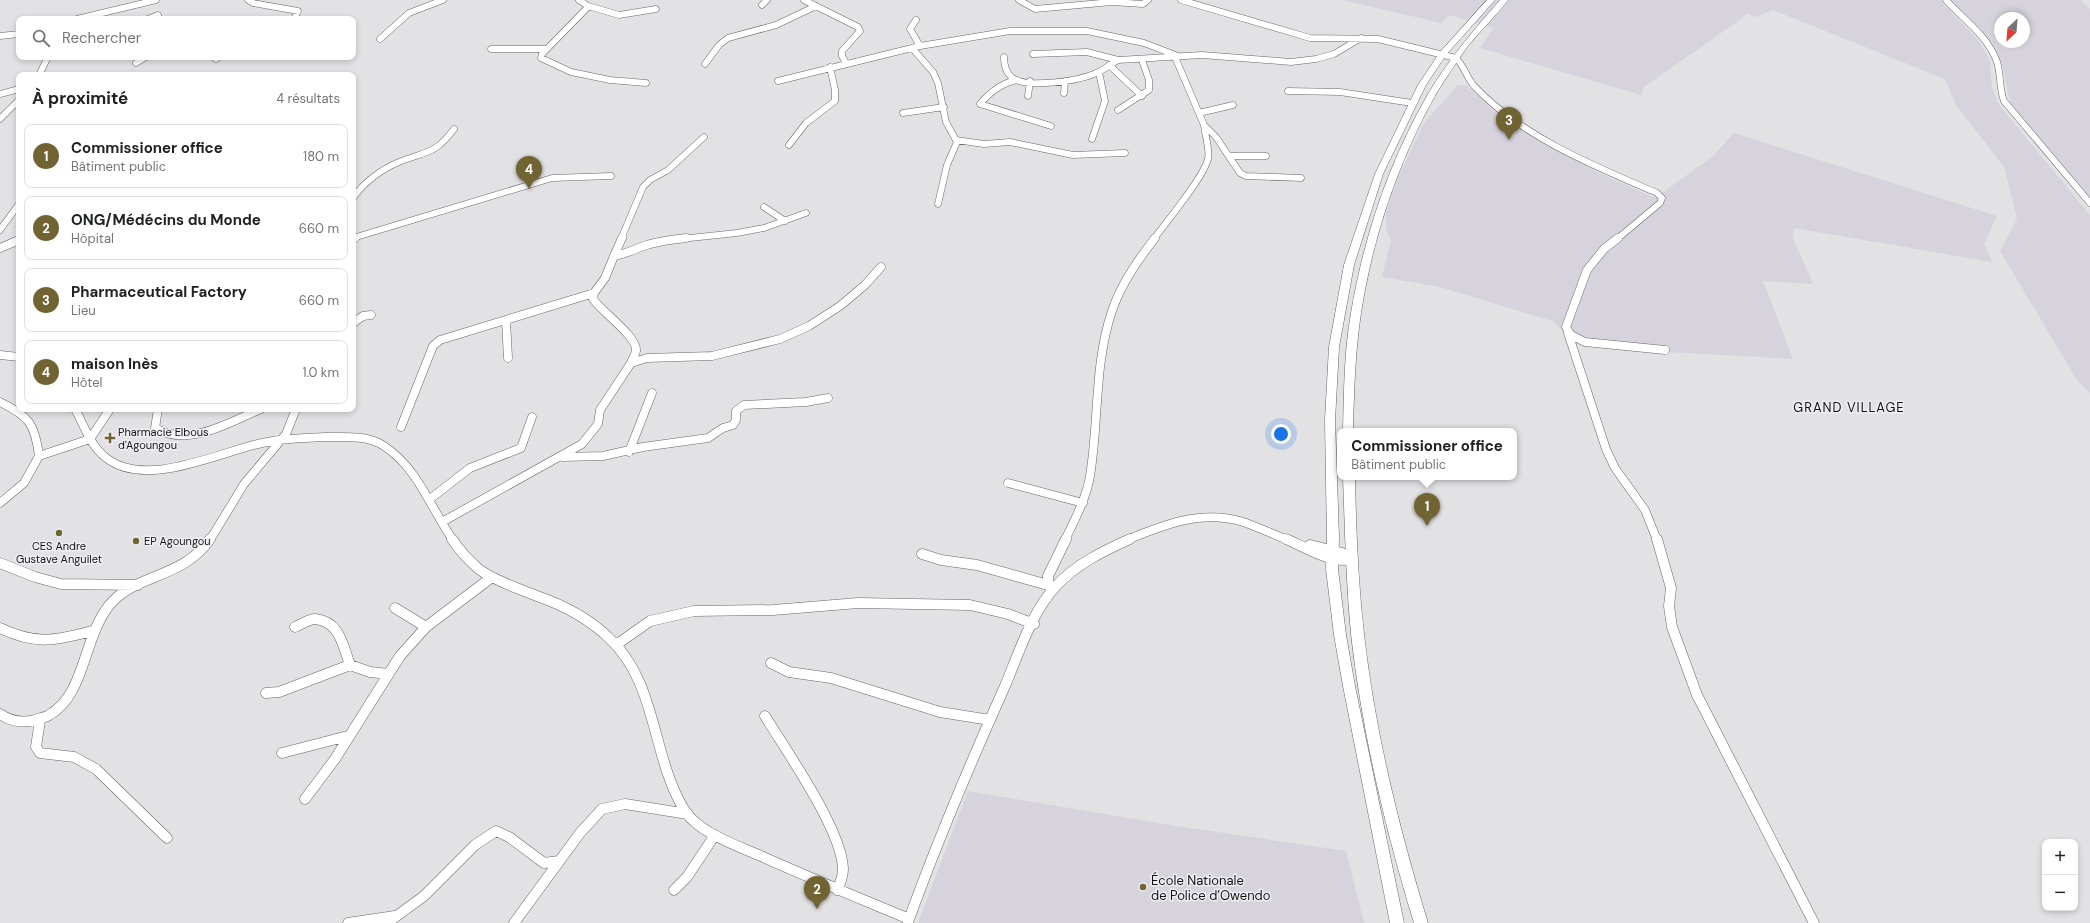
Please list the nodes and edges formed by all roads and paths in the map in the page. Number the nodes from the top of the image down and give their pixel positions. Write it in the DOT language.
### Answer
graph roads {
  1 [pos="156,0"];
  2 [pos="248,0"];
  3 [pos="443,0"];
  4 [pos="579,0"];
  5 [pos="767,0"];
  6 [pos="804,0"];
  7 [pos="1019,0"];
  8 [pos="1148,0"];
  9 [pos="1181,0"];
  10 [pos="1491,0"];
  11 [pos="1504,0"];
  12 [pos="1946,0"];
  13 [pos="137,2"];
  14 [pos="762,5"];
  15 [pos="588,6"];
  16 [pos="816,6"];
  17 [pos="656,9"];
  18 [pos="88,16"];
  19 [pos="296,16"];
  20 [pos="916,20"];
  21 [pos="16,34"];
  22 [pos="0,36"];
  23 [pos="1362,38"];
  24 [pos="380,39"];
  25 [pos="920,46"];
  26 [pos="912,48"];
  27 [pos="491,49"];
  28 [pos="547,49"];
  29 [pos="1032,54"];
  30 [pos="1443,54"];
  31 [pos="1177,56"];
  32 [pos="1004,57"];
  33 [pos="1456,58"];
  34 [pos="46,60"];
  35 [pos="141,60"];
  36 [pos="1118,60"];
  37 [pos="1142,60"];
  38 [pos="136,63"];
  39 [pos="846,63"];
  40 [pos="705,64"];
  41 [pos="1109,65"];
  42 [pos="830,67"];
  43 [pos="40,72"];
  44 [pos="1099,72"];
  45 [pos="1017,80"];
  46 [pos="778,81"];
  47 [pos="1030,81"];
  48 [pos="1065,81"];
  49 [pos="646,83"];
  50 [pos="16,90"];
  51 [pos="1288,91"];
  52 [pos="1064,93"];
  53 [pos="0,94"];
  54 [pos="1028,96"];
  55 [pos="1142,96"];
  56 [pos="16,103"];
  57 [pos="1412,103"];
  58 [pos="1233,105"];
  59 [pos="944,107"];
  60 [pos="1118,110"];
  61 [pos="903,113"];
  62 [pos="1199,113"];
  63 [pos="0,119"];
  64 [pos="1204,125"];
  65 [pos="1051,126"];
  66 [pos="454,129"];
  67 [pos="704,137"];
  68 [pos="1092,139"];
  69 [pos="956,140"];
  70 [pos="788,145"];
  71 [pos="1125,153"];
  72 [pos="1230,156"];
  73 [pos="1266,156"];
  74 [pos="611,176"];
  75 [pos="1301,178"];
  76 [pos="356,194"];
  77 [pos="938,204"];
  78 [pos="2090,204"];
  79 [pos="764,207"];
  80 [pos="16,208"];
  81 [pos="806,213"];
  82 [pos="786,221"];
  83 [pos="0,230"];
  84 [pos="356,237"];
  85 [pos="16,241"];
  86 [pos="0,248"];
  87 [pos="614,256"];
  88 [pos="881,267"];
  89 [pos="594,293"];
  90 [pos="371,314"];
  91 [pos="356,321"];
  92 [pos="506,321"];
  93 [pos="1566,326"];
  94 [pos="1665,350"];
  95 [pos="16,354"];
  96 [pos="0,355"];
  97 [pos="11,355"];
  98 [pos="16,356"];
  99 [pos="508,358"];
  100 [pos="631,363"];
  101 [pos="652,393"];
  102 [pos="828,398"];
  103 [pos="0,402"];
  104 [pos="16,412"];
  105 [pos="16,412"];
  106 [pos="76,412"];
  107 [pos="108,412"];
  108 [pos="157,412"];
  109 [pos="252,412"];
  110 [pos="295,412"];
  111 [pos="532,417"];
  112 [pos="401,428"];
  113 [pos="1348,428"];
  114 [pos="90,439"];
  115 [pos="282,441"];
  116 [pos="629,452"];
  117 [pos="39,456"];
  118 [pos="562,457"];
  119 [pos="1349,480"];
  120 [pos="1008,483"];
  121 [pos="430,499"];
  122 [pos="0,503"];
  123 [pos="1082,503"];
  124 [pos="442,522"];
  125 [pos="922,554"];
  126 [pos="1332,554"];
  127 [pos="1352,559"];
  128 [pos="0,563"];
  129 [pos="492,577"];
  130 [pos="138,586"];
  131 [pos="1051,586"];
  132 [pos="395,608"];
  133 [pos="1034,624"];
  134 [pos="295,627"];
  135 [pos="426,627"];
  136 [pos="0,628"];
  137 [pos="92,631"];
  138 [pos="616,645"];
  139 [pos="771,663"];
  140 [pos="350,665"];
  141 [pos="388,674"];
  142 [pos="266,693"];
  143 [pos="0,714"];
  144 [pos="765,716"];
  145 [pos="40,720"];
  146 [pos="990,720"];
  147 [pos="348,736"];
  148 [pos="282,753"];
  149 [pos="306,799"];
  150 [pos="688,814"];
  151 [pos="716,835"];
  152 [pos="167,838"];
  153 [pos="559,861"];
  154 [pos="674,890"];
  155 [pos="837,890"];
  156 [pos="398,915"];
  157 [pos="909,921"];
  158 [pos="348,923"];
  159 [pos="388,923"];
  160 [pos="514,923"];
  161 [pos="1398,923"];
  162 [pos="1421,923"];
  163 [pos="1814,923"];
  1 -- 13 [label="street"];
  2 -- 19 [label="street"];
  3 -- 24 [label="street"];
  4 -- 15 [label="street"];
  5 -- 14 [label="street"];
  6 -- 16 [label="street"];
  7 -- 8 [label="street"];
  9 -- 23 [label="street"];
  10 -- 30 [label="highway"];
  11 -- 33 [label="highway"];
  12 -- 78 [label="street"];
  13 -- 18 [label="street"];
  15 -- 17 [label="street"];
  15 -- 28 [label="street"];
  16 -- 39 [label="street"];
  16 -- 40 [label="street"];
  20 -- 25 [label="street"];
  21 -- 22 [label="street"];
  23 -- 30 [label="street"];
  23 -- 31 [label="street"];
  25 -- 26 [label="street"];
  25 -- 31 [label="street"];
  26 -- 39 [label="street"];
  26 -- 59 [label="street"];
  27 -- 28 [label="street"];
  28 -- 49 [label="street"];
  29 -- 36 [label="street"];
  30 -- 33 [label="street"];
  30 -- 57 [label="highway"];
  31 -- 37 [label="street"];
  31 -- 62 [label="street"];
  32 -- 45 [label="street"];
  33 -- 93 [label="street"];
  33 -- 113 [label="highway"];
  34 -- 43 [label="street"];
  35 -- 38 [label="street"];
  36 -- 37 [label="street"];
  36 -- 41 [label="street"];
  37 -- 55 [label="street"];
  39 -- 42 [label="street"];
  41 -- 44 [label="street"];
  41 -- 55 [label="street"];
  42 -- 46 [label="street"];
  42 -- 70 [label="street"];
  44 -- 48 [label="street"];
  44 -- 68 [label="street"];
  45 -- 47 [label="street"];
  45 -- 65 [label="street"];
  47 -- 48 [label="street"];
  47 -- 54 [label="street"];
  48 -- 52 [label="street"];
  50 -- 53 [label="street"];
  51 -- 57 [label="street"];
  55 -- 60 [label="street"];
  56 -- 63 [label="street"];
  57 -- 126 [label="highway"];
  58 -- 62 [label="street"];
  59 -- 61 [label="street"];
  59 -- 69 [label="street"];
  62 -- 64 [label="street"];
  64 -- 72 [label="street"];
  64 -- 123 [label="street"];
  66 -- 76 [label="street"];
  67 -- 87 [label="street"];
  69 -- 71 [label="street"];
  69 -- 77 [label="street"];
  72 -- 73 [label="street"];
  72 -- 75 [label="street"];
  74 -- 84 [label="street"];
  79 -- 82 [label="street"];
  80 -- 83 [label="street"];
  81 -- 82 [label="street"];
  82 -- 87 [label="street"];
  85 -- 86 [label="street"];
  87 -- 89 [label="street"];
  88 -- 100 [label="street"];
  89 -- 92 [label="street"];
  89 -- 100 [label="street"];
  90 -- 91 [label="street"];
  92 -- 99 [label="street"];
  92 -- 112 [label="street"];
  93 -- 94 [label="street"];
  93 -- 163 [label="street"];
  95 -- 97 [label="street"];
  96 -- 97 [label="street"];
  97 -- 98 [label="street"];
  100 -- 118 [label="street"];
  101 -- 116 [label="street"];
  102 -- 116 [label="street"];
  103 -- 105 [label="street"];
  104 -- 117 [label="street"];
  106 -- 114 [label="street"];
  107 -- 114 [label="street"];
  108 -- 109 [label="street"];
  110 -- 115 [label="street"];
  111 -- 121 [label="street"];
  114 -- 115 [label="street"];
  114 -- 117 [label="street"];
  115 -- 121 [label="street"];
  115 -- 130 [label="street"];
  116 -- 118 [label="street"];
  117 -- 122 [label="street"];
  118 -- 124 [label="street"];
  119 -- 127 [label="highway"];
  120 -- 123 [label="street"];
  121 -- 124 [label="street"];
  123 -- 131 [label="street"];
  124 -- 129 [label="street"];
  125 -- 131 [label="street"];
  126 -- 127 [label="street"];
  126 -- 131 [label="street"];
  126 -- 161 [label="highway"];
  127 -- 162 [label="highway"];
  128 -- 130 [label="street"];
  129 -- 135 [label="street"];
  129 -- 138 [label="street"];
  130 -- 137 [label="street"];
  131 -- 133 [label="street"];
  132 -- 135 [label="street"];
  133 -- 138 [label="street"];
  133 -- 146 [label="street"];
  134 -- 140 [label="street"];
  135 -- 141 [label="street"];
  136 -- 137 [label="street"];
  137 -- 145 [label="street"];
  138 -- 150 [label="street"];
  139 -- 146 [label="street"];
  140 -- 141 [label="street"];
  140 -- 142 [label="street"];
  141 -- 147 [label="street"];
  143 -- 145 [label="street"];
  144 -- 155 [label="street"];
  145 -- 152 [label="street"];
  146 -- 157 [label="street"];
  147 -- 148 [label="street"];
  147 -- 149 [label="street"];
  150 -- 151 [label="street"];
  150 -- 153 [label="street"];
  151 -- 154 [label="street"];
  151 -- 155 [label="street"];
  153 -- 156 [label="street"];
  153 -- 160 [label="street"];
  155 -- 157 [label="street"];
  156 -- 158 [label="street"];
  156 -- 159 [label="street"];
}
